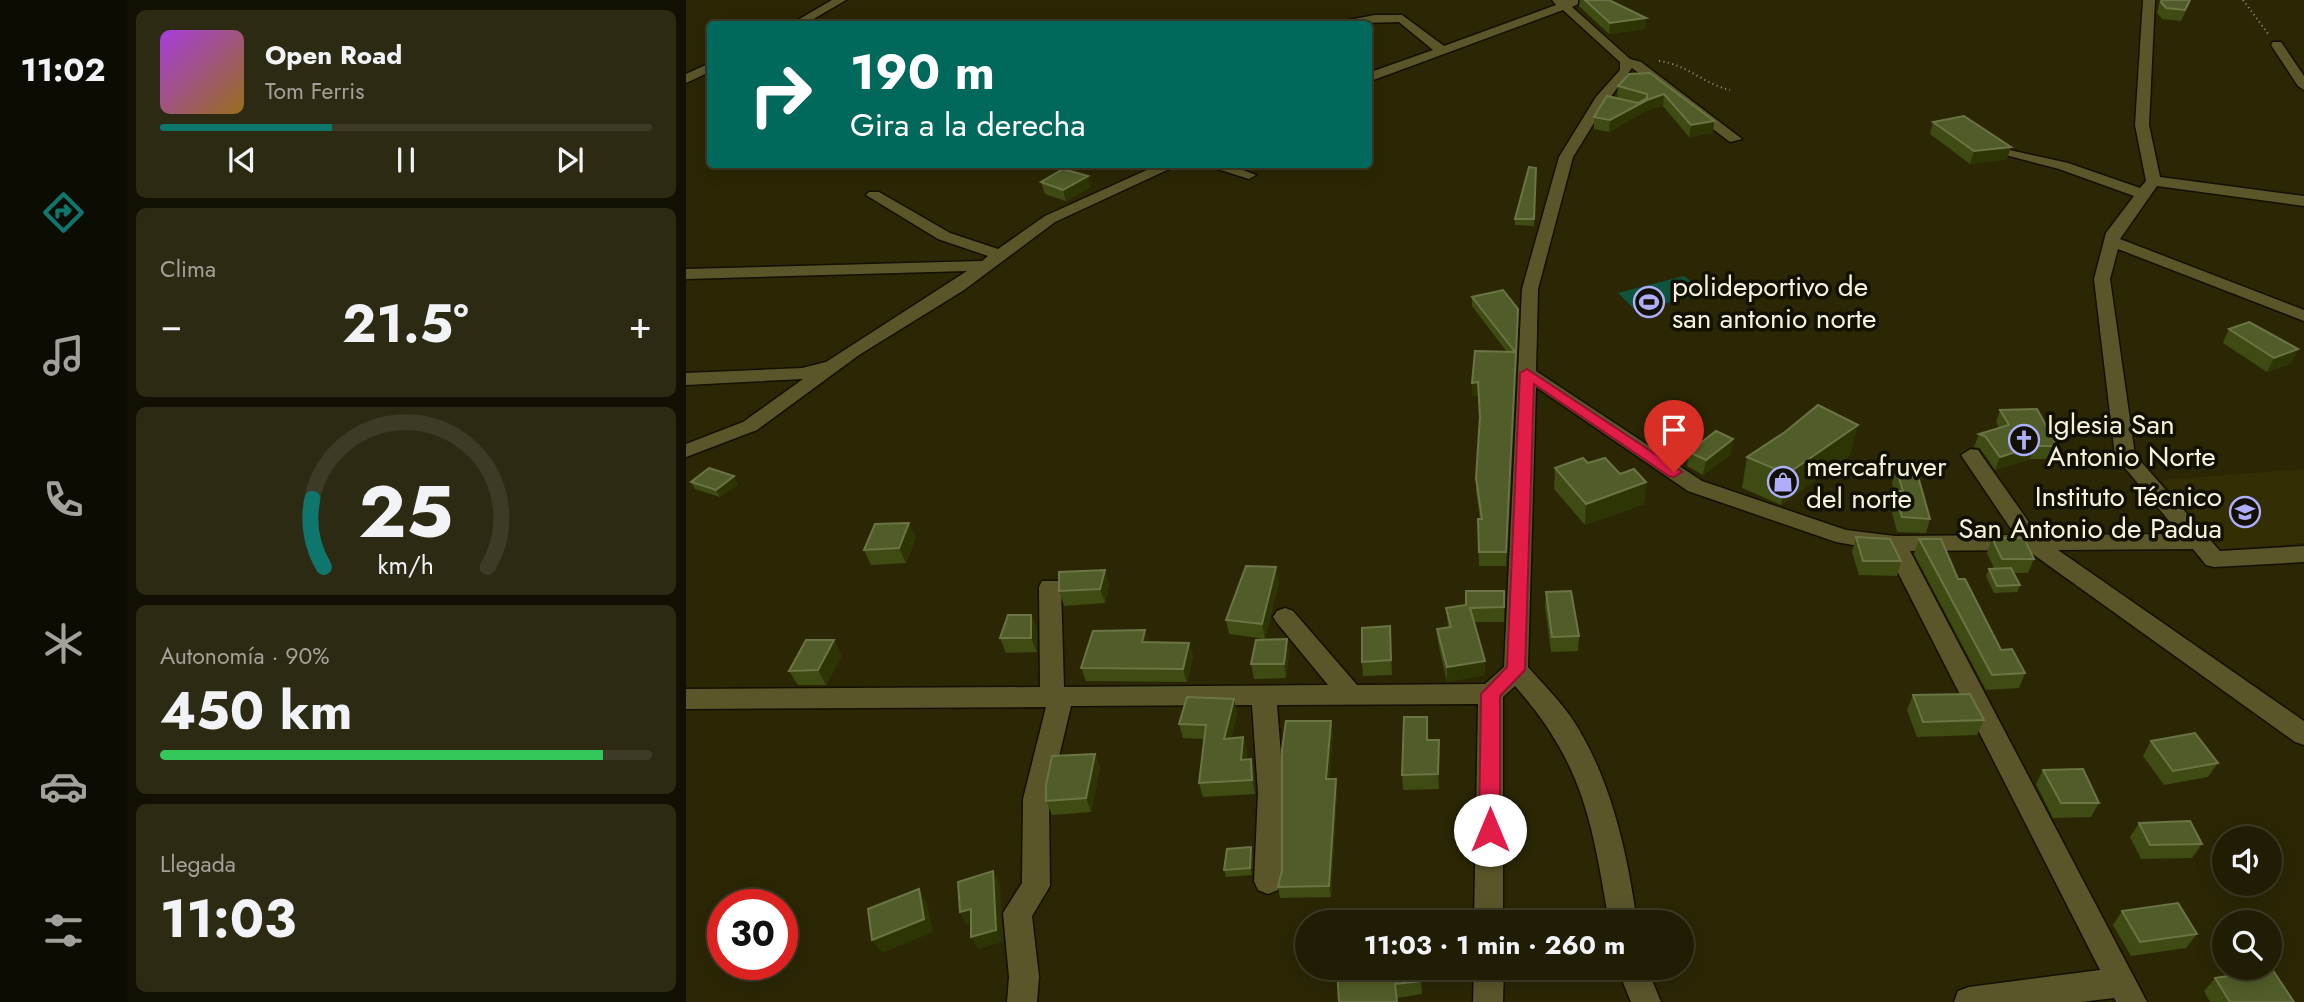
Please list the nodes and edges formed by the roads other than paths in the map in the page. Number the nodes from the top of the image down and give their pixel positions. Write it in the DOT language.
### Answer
graph roads {
  1 [pos="840,0"];
  2 [pos="2149,0"];
  3 [pos="1568,1"];
  4 [pos="802,21"];
  5 [pos="1354,21"];
  6 [pos="2277,45"];
  7 [pos="1441,50"];
  8 [pos="1626,62"];
  9 [pos="707,68"];
  10 [pos="1372,76"];
  11 [pos="686,79"];
  12 [pos="2304,86"];
  13 [pos="1735,139"];
  14 [pos="2005,153"];
  15 [pos="1164,168"];
  16 [pos="1224,168"];
  17 [pos="1249,175"];
  18 [pos="2148,188"];
  19 [pos="874,195"];
  20 [pos="2304,201"];
  21 [pos="2112,241"];
  22 [pos="1000,255"];
  23 [pos="985,266"];
  24 [pos="686,274"];
  25 [pos="2304,316"];
  26 [pos="839,361"];
  27 [pos="1527,373"];
  28 [pos="686,379"];
  29 [pos="686,451"];
  30 [pos="1971,455"];
  31 [pos="2197,541"];
  32 [pos="2031,542"];
  33 [pos="1895,544"];
  34 [pos="2304,554"];
  35 [pos="1050,587"];
  36 [pos="1285,617"];
  37 [pos="1516,670"];
  38 [pos="1349,693"];
  39 [pos="1264,694"];
  40 [pos="1491,694"];
  41 [pos="1057,696"];
  42 [pos="686,699"];
  43 [pos="2304,735"];
  44 [pos="1268,881"];
  45 [pos="1489,910"];
  46 [pos="1621,910"];
  47 [pos="1489,980"];
  48 [pos="1637,980"];
  49 [pos="2126,992"];
  50 [pos="1022,1002"];
  51 [pos="1489,1002"];
  52 [pos="1646,1002"];
  53 [pos="1969,1002"];
  1 -- 4 [label="street"];
  2 -- 18 [label="street"];
  3 -- 7 [label="street"];
  3 -- 8 [label="street"];
  5 -- 7 [label="street"];
  6 -- 12 [label="street"];
  7 -- 10 [label="street"];
  8 -- 13 [label="street"];
  8 -- 27 [label="street"];
  9 -- 11 [label="street"];
  14 -- 18 [label="street"];
  15 -- 22 [label="street"];
  16 -- 17 [label="street"];
  18 -- 20 [label="street"];
  18 -- 21 [label="street"];
  19 -- 22 [label="street"];
  21 -- 25 [label="street"];
  21 -- 31 [label="street"];
  22 -- 23 [label="street"];
  23 -- 24 [label="street"];
  23 -- 26 [label="street"];
  26 -- 28 [label="street"];
  26 -- 29 [label="street"];
  27 -- 33 [label="street"];
  27 -- 37 [label="street"];
  30 -- 32 [label="street"];
  31 -- 32 [label="street"];
  31 -- 34 [label="street"];
  32 -- 33 [label="street"];
  32 -- 43 [label="street"];
  33 -- 49 [label="street"];
  35 -- 41 [label="street"];
  36 -- 38 [label="street"];
  37 -- 40 [label="street"];
  37 -- 46 [label="street"];
  38 -- 39 [label="street"];
  38 -- 40 [label="street"];
  39 -- 41 [label="street"];
  39 -- 44 [label="street"];
  40 -- 45 [label="street"];
  41 -- 42 [label="street"];
  41 -- 50 [label="street"];
  47 -- 51 [label="street"];
  48 -- 52 [label="street"];
  49 -- 53 [label="street"];
}
